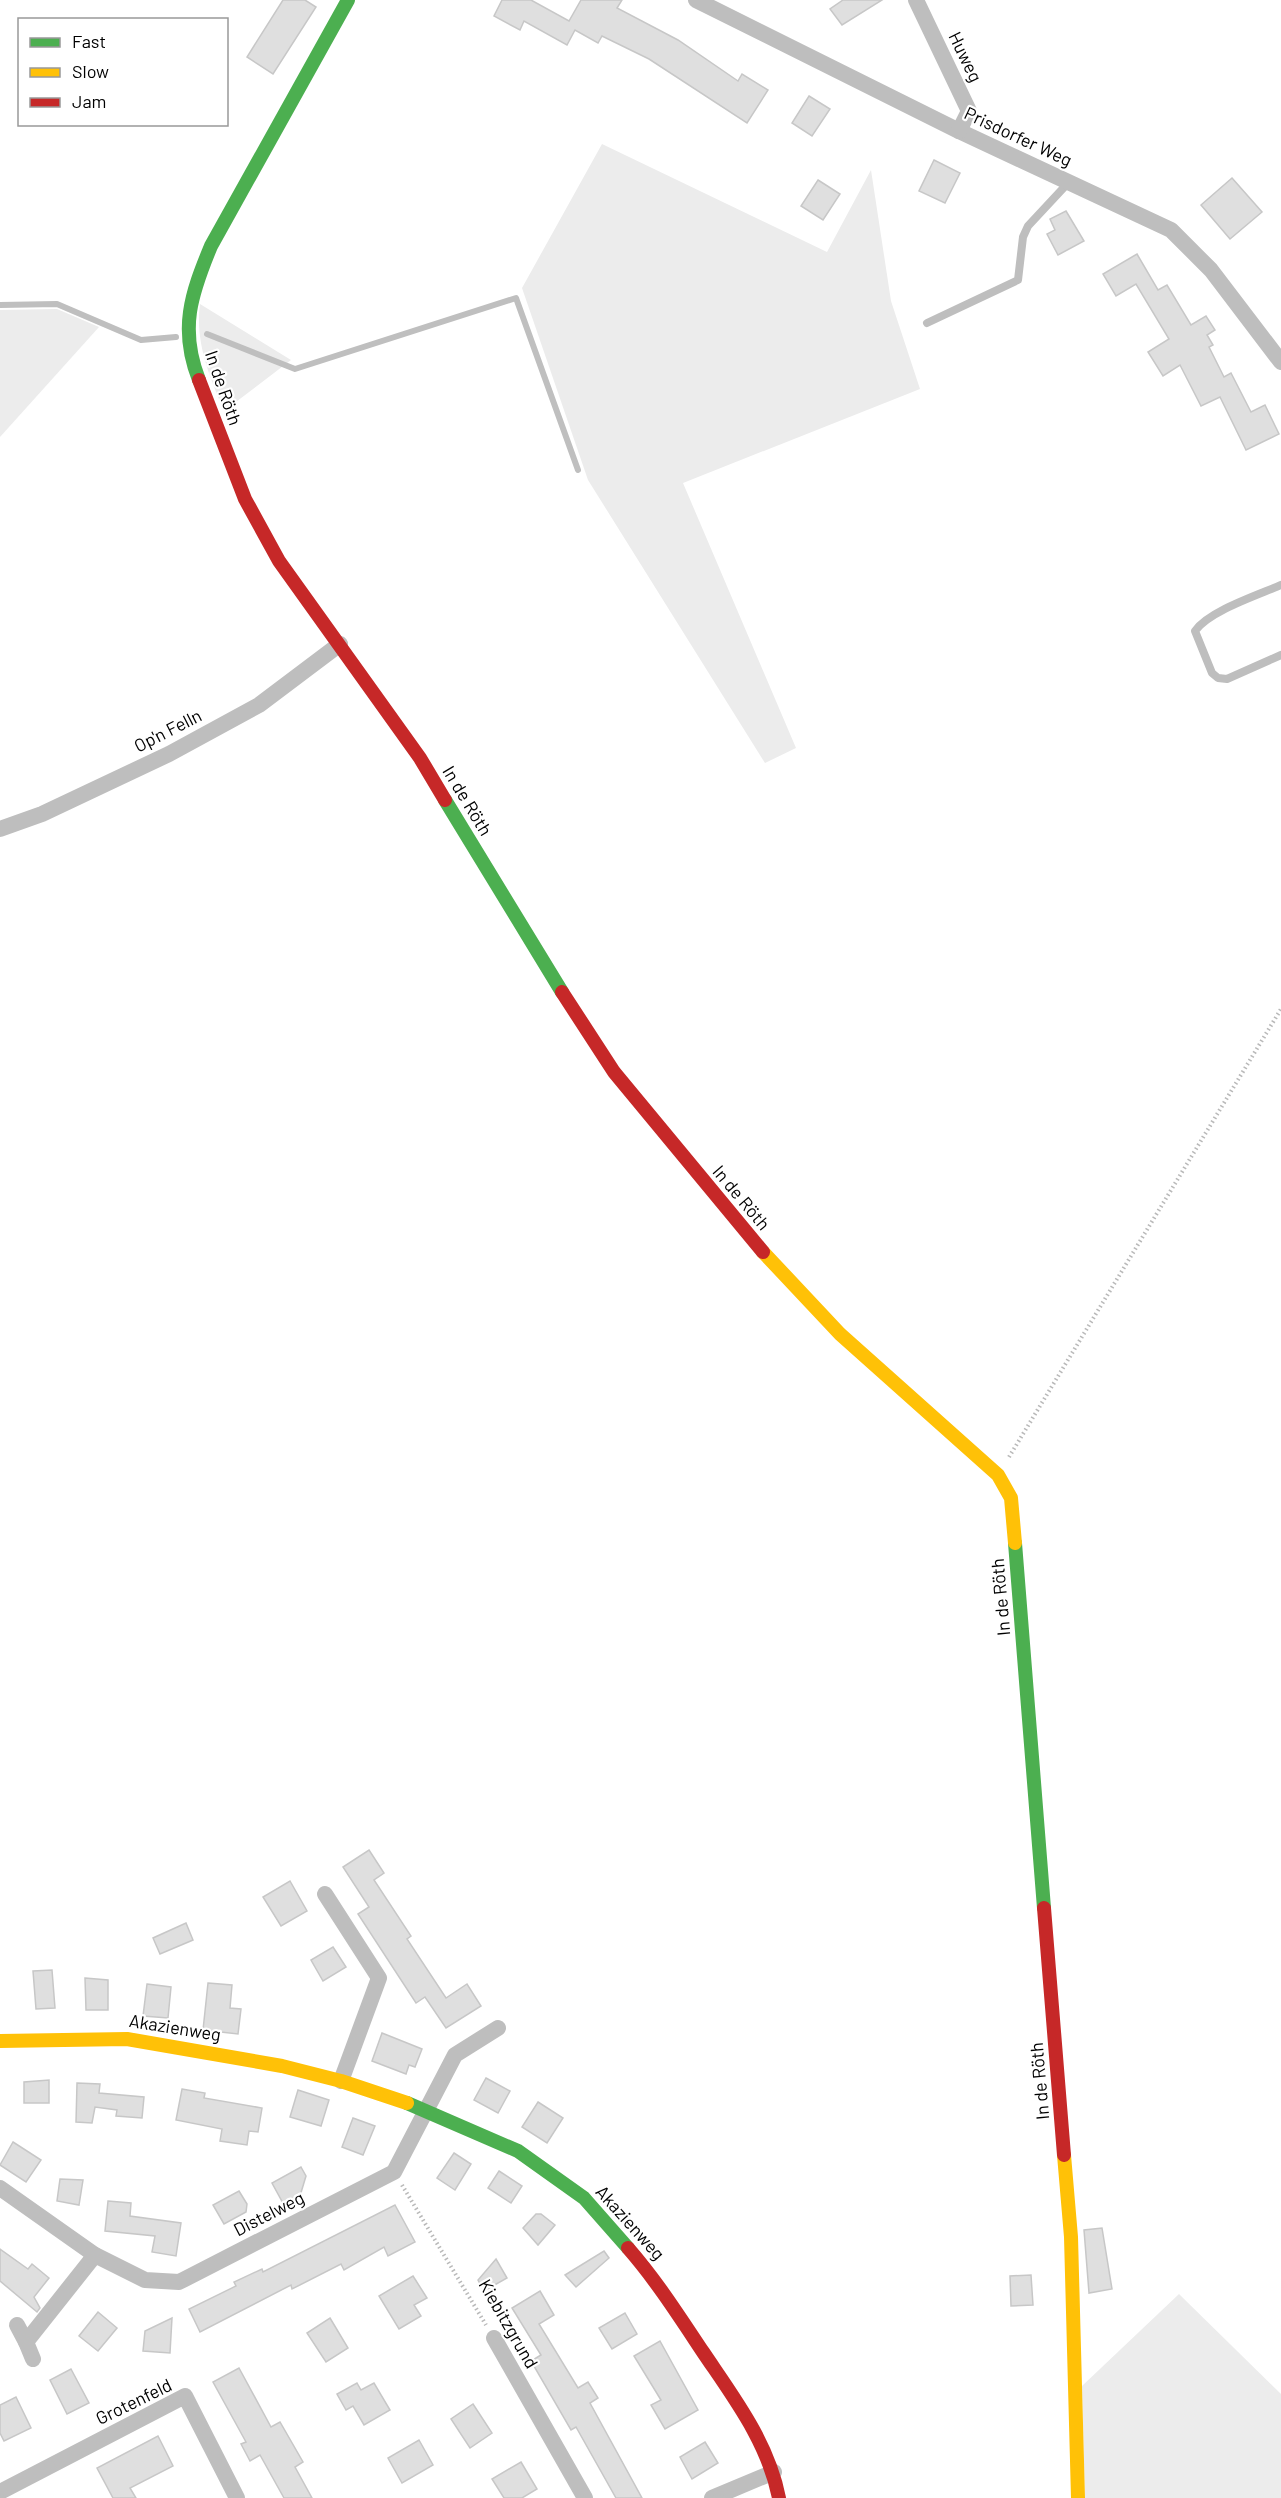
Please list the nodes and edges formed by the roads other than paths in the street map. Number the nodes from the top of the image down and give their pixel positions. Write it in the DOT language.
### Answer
graph roads {
  1 [pos="348,0"];
  2 [pos="696,0"];
  3 [pos="915,0"];
  4 [pos="959,131"];
  5 [pos="1069,182"];
  6 [pos="927,323"];
  7 [pos="1281,362"];
  8 [pos="1281,585"];
  9 [pos="340,644"];
  10 [pos="1281,655"];
  11 [pos="0,829"];
  12 [pos="325,1894"];
  13 [pos="498,2028"];
  14 [pos="0,2041"];
  15 [pos="341,2081"];
  16 [pos="428,2110"];
  17 [pos="0,2188"];
  18 [pos="95,2255"];
  19 [pos="17,2325"];
  20 [pos="494,2338"];
  21 [pos="26,2342"];
  22 [pos="33,2358"];
  23 [pos="774,2472"];
  24 [pos="0,2492"];
  25 [pos="237,2498"];
  26 [pos="585,2498"];
  27 [pos="712,2498"];
  28 [pos="779,2498"];
  29 [pos="1078,2498"];
  1 -- 9 [label="street, In de Röth"];
  2 -- 4 [label="street, Prisdorfer Weg"];
  3 -- 4 [label="street, Huweg"];
  4 -- 5 [label="street, Prisdorfer Weg"];
  5 -- 6 [label="lane"];
  5 -- 7 [label="street, Prisdorfer Weg"];
  8 -- 10 [label="lane"];
  9 -- 11 [label="street, Op'n Felln"];
  9 -- 29 [label="street, In de Röth"];
  12 -- 15 [label="street"];
  13 -- 16 [label="street"];
  14 -- 15 [label="street, Akazienweg"];
  15 -- 16 [label="street, Akazienweg"];
  16 -- 18 [label="street, Distelweg"];
  16 -- 23 [label="street, Akazienweg"];
  17 -- 18 [label="street, Distelweg"];
  18 -- 21 [label="street"];
  19 -- 21 [label="street"];
  20 -- 26 [label="street, Kiebitzgrund"];
  21 -- 22 [label="street"];
  23 -- 27 [label="street"];
  23 -- 28 [label="street, Akazienweg"];
  24 -- 25 [label="street, Grotenfeld"];
}
